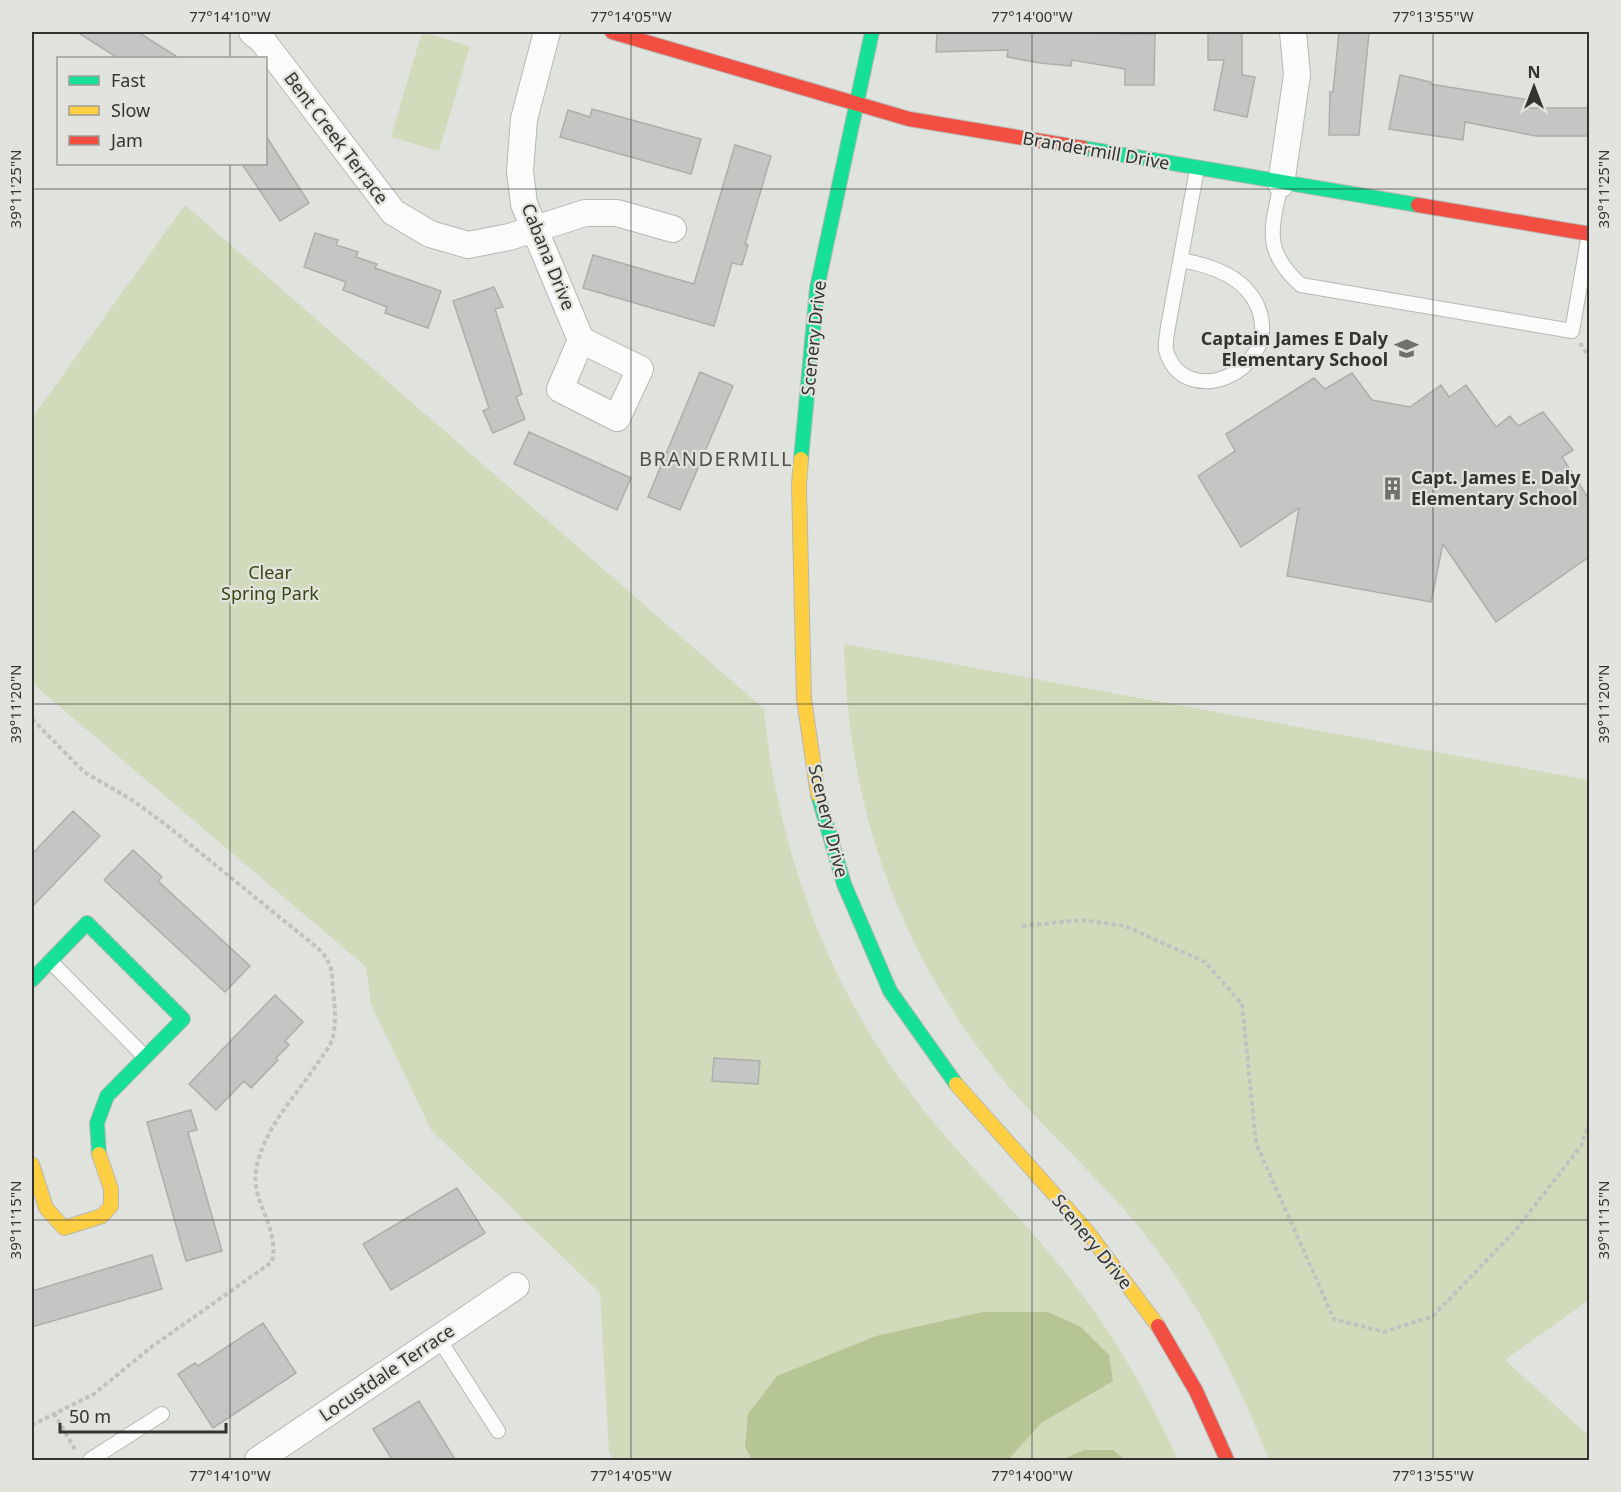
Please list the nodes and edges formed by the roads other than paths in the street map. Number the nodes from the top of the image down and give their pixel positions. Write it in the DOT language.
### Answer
graph roads {
  1 [pos="252,32"];
  2 [pos="547,32"];
  3 [pos="612,32"];
  4 [pos="872,32"];
  5 [pos="1293,32"];
  6 [pos="855,105"];
  7 [pos="1197,169"];
  8 [pos="1281,184"];
  9 [pos="535,227"];
  10 [pos="674,229"];
  11 [pos="1589,234"];
  12 [pos="1181,260"];
  13 [pos="581,340"];
  14 [pos="50,961"];
  15 [pos="32,980"];
  16 [pos="145,1057"];
  17 [pos="32,1164"];
  18 [pos="516,1286"];
  19 [pos="439,1339"];
  20 [pos="162,1414"];
  21 [pos="498,1431"];
  22 [pos="90,1461"];
  23 [pos="258,1461"];
  24 [pos="1227,1461"];
  1 -- 9 [label="street, Bent Creek Terrace"];
  2 -- 9 [label="street, Cabana Drive"];
  3 -- 6 [label="street, Brandermill Drive"];
  4 -- 6 [label="street, Scenery Drive"];
  5 -- 8 [label="street"];
  6 -- 7 [label="street, Brandermill Drive"];
  6 -- 24 [label="street, Scenery Drive"];
  7 -- 8 [label="street, Brandermill Drive"];
  7 -- 12 [label="lane"];
  8 -- 11 [label="street, Brandermill Drive"];
  8 -- 11 [label="lane"];
  9 -- 10 [label="street, Bent Creek Terrace"];
  9 -- 13 [label="street, Cabana Drive"];
  12 -- 12 [label="lane"];
  14 -- 15 [label="street"];
  14 -- 16 [label="lane"];
  14 -- 16 [label="street"];
  16 -- 17 [label="street"];
  18 -- 19 [label="street, Locustdale Terrace"];
  19 -- 21 [label="lane"];
  19 -- 23 [label="street, Locustdale Terrace"];
  20 -- 22 [label="lane"];
}
